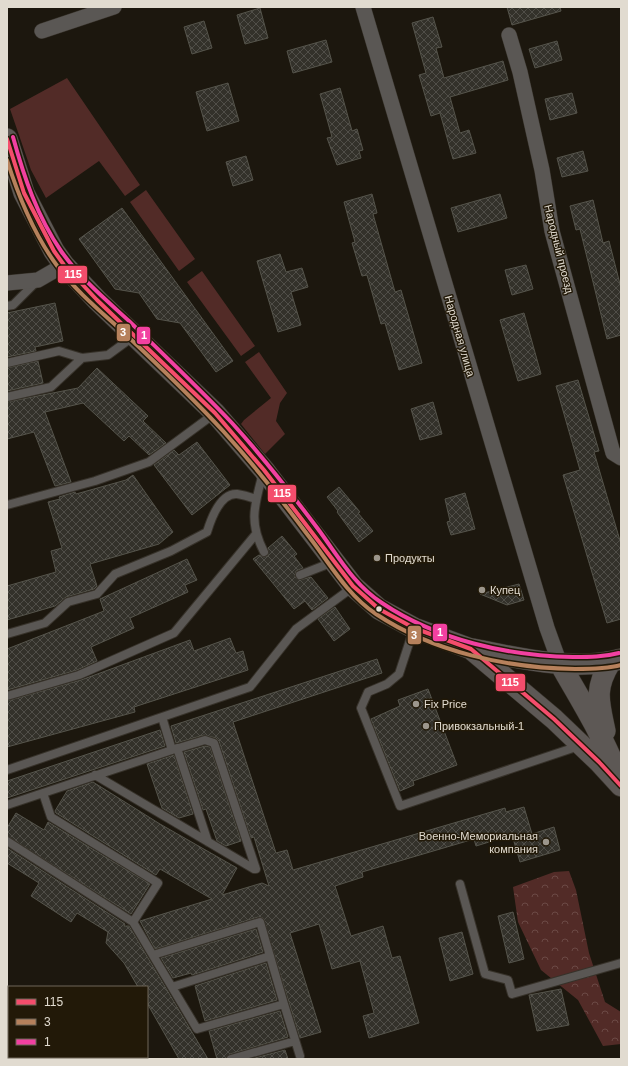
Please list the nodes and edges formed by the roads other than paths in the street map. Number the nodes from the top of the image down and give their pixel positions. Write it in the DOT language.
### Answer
graph roads {
  1 [pos="114,7"];
  2 [pos="363,7"];
  3 [pos="42,31"];
  4 [pos="509,35"];
  5 [pos="7,139"];
  6 [pos="64,265"];
  7 [pos="38,280"];
  8 [pos="7,283"];
  9 [pos="7,306"];
  10 [pos="135,336"];
  11 [pos="82,358"];
  12 [pos="7,363"];
  13 [pos="7,397"];
  14 [pos="215,413"];
  15 [pos="621,458"];
  16 [pos="264,470"];
  17 [pos="256,499"];
  18 [pos="7,505"];
  19 [pos="256,534"];
  20 [pos="264,552"];
  21 [pos="334,561"];
  22 [pos="300,575"];
  23 [pos="353,586"];
  24 [pos="414,628"];
  25 [pos="7,634"];
  26 [pos="470,649"];
  27 [pos="615,661"];
  28 [pos="560,664"];
  29 [pos="7,696"];
  30 [pos="162,718"];
  31 [pos="582,745"];
  32 [pos="175,749"];
  33 [pos="610,754"];
  34 [pos="7,770"];
  35 [pos="95,775"];
  36 [pos="621,784"];
  37 [pos="44,793"];
  38 [pos="7,805"];
  39 [pos="7,841"];
  40 [pos="208,842"];
  41 [pos="460,884"];
  42 [pos="133,922"];
  43 [pos="153,956"];
  44 [pos="270,956"];
  45 [pos="621,963"];
  46 [pos="172,987"];
  47 [pos="284,1004"];
  48 [pos="295,1040"];
  49 [pos="300,1056"];
  50 [pos="232,1059"];
  1 -- 3 [label="street"];
  2 -- 28 [label="street, Народная улица"];
  4 -- 15 [label="street, Народный проезд"];
  5 -- 6 [label="street"];
  6 -- 7 [label="street"];
  6 -- 10 [label="street"];
  7 -- 8 [label="street"];
  7 -- 9 [label="lane"];
  10 -- 11 [label="lane"];
  10 -- 14 [label="street"];
  11 -- 12 [label="lane"];
  11 -- 13 [label="lane"];
  14 -- 16 [label="street"];
  14 -- 18 [label="lane"];
  16 -- 17 [label="lane"];
  16 -- 21 [label="street"];
  17 -- 19 [label="lane"];
  17 -- 25 [label="lane"];
  19 -- 20 [label="lane"];
  19 -- 29 [label="lane"];
  21 -- 22 [label="lane"];
  21 -- 23 [label="street"];
  23 -- 24 [label="street"];
  23 -- 30 [label="lane"];
  24 -- 26 [label="street"];
  24 -- 31 [label="lane"];
  26 -- 28 [label="street"];
  26 -- 31 [label="street"];
  27 -- 28 [label="street"];
  27 -- 33 [label="street"];
  28 -- 33 [label="street"];
  30 -- 32 [label="lane"];
  30 -- 34 [label="lane"];
  31 -- 36 [label="street"];
  32 -- 35 [label="lane"];
  32 -- 40 [label="lane"];
  32 -- 40 [label="lane"];
  33 -- 36 [label="street"];
  35 -- 37 [label="lane"];
  35 -- 40 [label="lane"];
  37 -- 38 [label="lane"];
  37 -- 42 [label="lane"];
  39 -- 42 [label="lane"];
  41 -- 45 [label="lane"];
  42 -- 43 [label="lane"];
  43 -- 44 [label="lane"];
  43 -- 46 [label="lane"];
  44 -- 46 [label="lane"];
  44 -- 47 [label="lane"];
  46 -- 47 [label="lane"];
  47 -- 48 [label="lane"];
  48 -- 49 [label="lane"];
  48 -- 50 [label="lane"];
}
